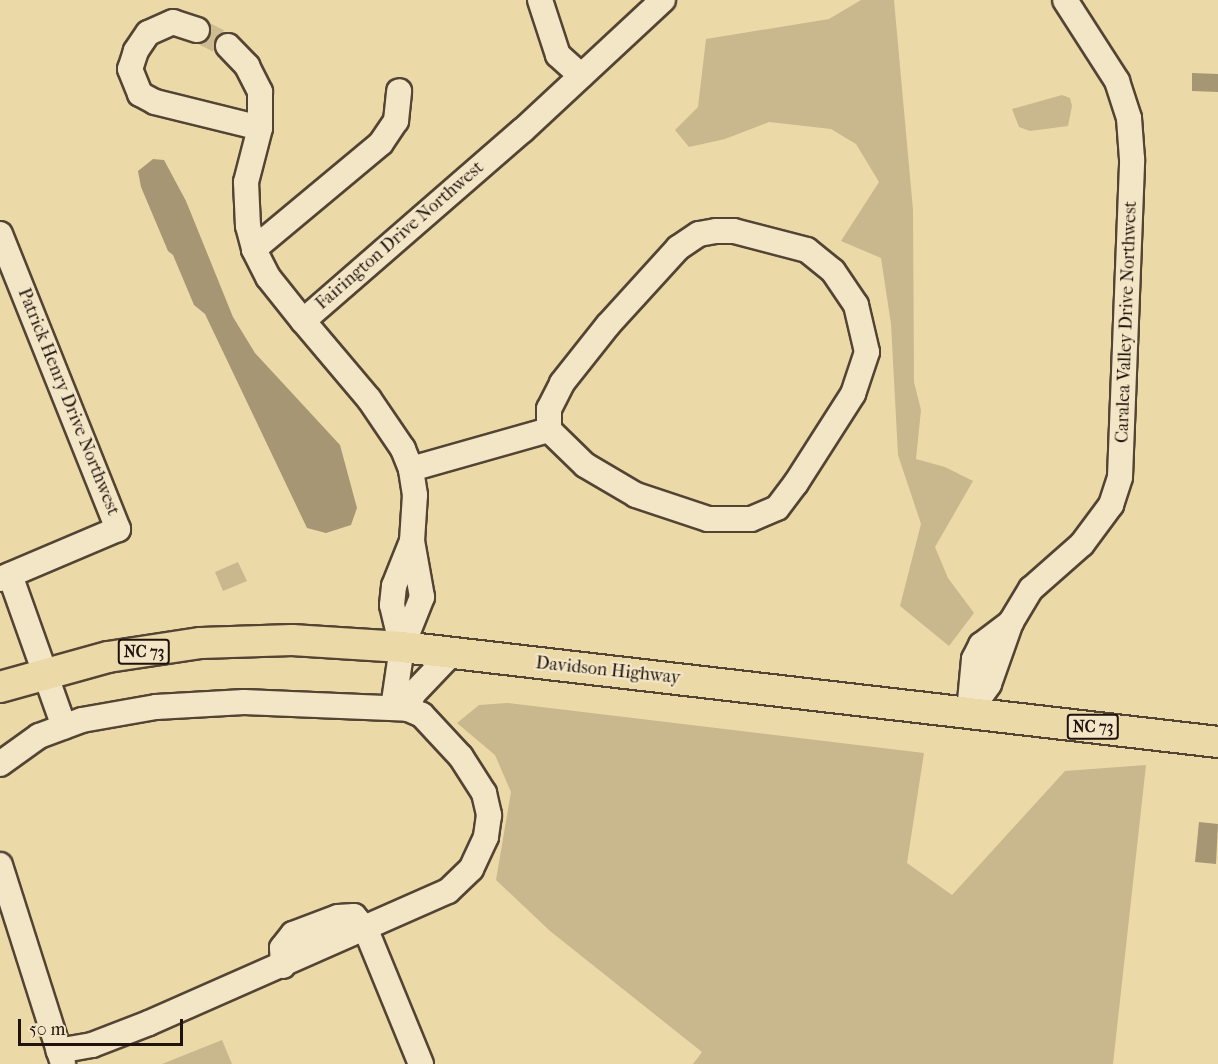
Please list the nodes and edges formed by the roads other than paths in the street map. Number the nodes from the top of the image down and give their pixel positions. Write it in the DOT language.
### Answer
graph roads {
  1 [pos="540,0"];
  2 [pos="663,0"];
  3 [pos="1065,0"];
  4 [pos="197,30"];
  5 [pos="228,46"];
  6 [pos="581,76"];
  7 [pos="399,91"];
  8 [pos="260,128"];
  9 [pos="0,234"];
  10 [pos="254,249"];
  11 [pos="303,321"];
  12 [pos="549,430"];
  13 [pos="411,469"];
  14 [pos="5,577"];
  15 [pos="402,647"];
  16 [pos="452,653"];
  17 [pos="46,673"];
  18 [pos="0,687"];
  19 [pos="400,708"];
  20 [pos="969,712"];
  21 [pos="64,727"];
  22 [pos="1218,742"];
  23 [pos="0,764"];
  24 [pos="0,865"];
  25 [pos="366,930"];
  26 [pos="61,1058"];
  27 [pos="421,1064"];
  1 -- 6 [label="street"];
  2 -- 6 [label="street, Fairington Drive Northwest"];
  3 -- 20 [label="street, Caralea Valley Drive Northwest"];
  4 -- 8 [label="street"];
  5 -- 8 [label="street"];
  6 -- 11 [label="street, Fairington Drive Northwest"];
  7 -- 10 [label="street"];
  8 -- 10 [label="street"];
  9 -- 14 [label="street, Patrick Henry Drive Northwest"];
  10 -- 11 [label="street"];
  11 -- 13 [label="street, Fairington Drive Northwest"];
  12 -- 12 [label="street"];
  12 -- 13 [label="street"];
  13 -- 15 [label="street, Fairington Drive Northwest"];
  14 -- 17 [label="street, Patrick Henry Drive Northwest"];
  15 -- 16 [label="main road, Davidson Highway / NC 73"];
  15 -- 17 [label="main road, Davidson Highway / NC 73"];
  15 -- 19 [label="street, Fairington Drive Northwest"];
  16 -- 19 [label="street"];
  16 -- 20 [label="main road, Davidson Highway / NC 73"];
  17 -- 18 [label="main road, Davidson Highway / NC 73"];
  17 -- 21 [label="street, Patrick Henry Drive Northwest"];
  19 -- 21 [label="street"];
  19 -- 25 [label="street"];
  20 -- 22 [label="main road, Davidson Highway / NC 73"];
  21 -- 23 [label="street"];
  24 -- 26 [label="street"];
  25 -- 26 [label="street"];
  25 -- 27 [label="street"];
}
